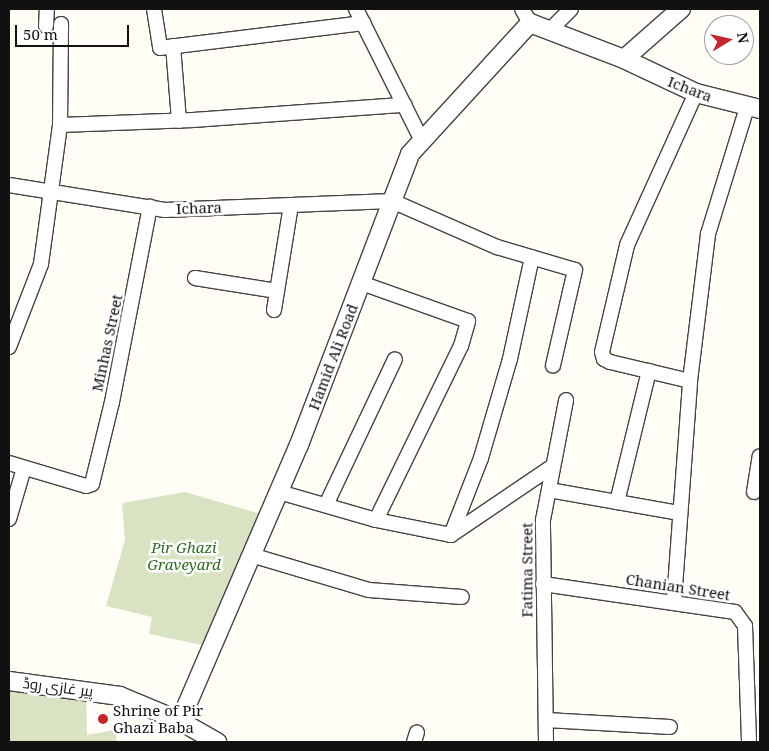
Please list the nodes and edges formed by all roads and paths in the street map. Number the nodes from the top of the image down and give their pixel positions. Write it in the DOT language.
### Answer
graph roads {
  1 [pos="47,9"];
  2 [pos="154,9"];
  3 [pos="356,9"];
  4 [pos="571,9"];
  5 [pos="681,9"];
  6 [pos="526,16"];
  7 [pos="363,23"];
  8 [pos="61,24"];
  9 [pos="46,26"];
  10 [pos="551,29"];
  11 [pos="173,46"];
  12 [pos="624,59"];
  13 [pos="696,93"];
  14 [pos="404,105"];
  15 [pos="754,108"];
  16 [pos="179,120"];
  17 [pos="60,125"];
  18 [pos="421,139"];
  19 [pos="9,185"];
  20 [pos="52,192"];
  21 [pos="392,201"];
  22 [pos="291,205"];
  23 [pos="150,207"];
  24 [pos="532,258"];
  25 [pos="195,278"];
  26 [pos="361,283"];
  27 [pos="277,291"];
  28 [pos="274,310"];
  29 [pos="9,346"];
  30 [pos="395,359"];
  31 [pos="553,365"];
  32 [pos="650,370"];
  33 [pos="690,381"];
  34 [pos="566,400"];
  35 [pos="760,456"];
  36 [pos="9,463"];
  37 [pos="553,466"];
  38 [pos="24,468"];
  39 [pos="548,490"];
  40 [pos="279,492"];
  41 [pos="754,492"];
  42 [pos="617,502"];
  43 [pos="326,505"];
  44 [pos="680,513"];
  45 [pos="9,519"];
  46 [pos="376,520"];
  47 [pos="451,535"];
  48 [pos="251,554"];
  49 [pos="543,584"];
  50 [pos="462,597"];
  51 [pos="674,601"];
  52 [pos="753,676"];
  53 [pos="9,681"];
  54 [pos="546,720"];
  55 [pos="180,721"];
  56 [pos="670,727"];
  57 [pos="217,742"];
  58 [pos="546,742"];
  59 [pos="749,742"];
  1 -- 9 [label="street"];
  2 -- 11 [label="street"];
  3 -- 7 [label="street"];
  4 -- 10 [label="street"];
  5 -- 12 [label="street"];
  6 -- 10 [label="street, Ichara"];
  6 -- 18 [label="street, Hamid Ali Road"];
  7 -- 11 [label="street"];
  7 -- 14 [label="street"];
  8 -- 17 [label="street"];
  10 -- 12 [label="street, Ichara"];
  11 -- 16 [label="street"];
  12 -- 13 [label="street, Ichara"];
  13 -- 15 [label="street, Ichara"];
  13 -- 32 [label="street"];
  14 -- 16 [label="street"];
  14 -- 18 [label="street"];
  15 -- 33 [label="street"];
  16 -- 17 [label="street"];
  17 -- 20 [label="street"];
  18 -- 21 [label="street, Hamid Ali Road"];
  19 -- 20 [label="street, Ichara"];
  20 -- 23 [label="street, Ichara"];
  20 -- 29 [label="street"];
  21 -- 22 [label="street, Ichara"];
  21 -- 24 [label="street"];
  21 -- 26 [label="street, Hamid Ali Road"];
  22 -- 23 [label="street, Ichara"];
  22 -- 27 [label="street"];
  23 -- 38 [label="street, Minhas Street"];
  24 -- 31 [label="street"];
  24 -- 47 [label="street"];
  25 -- 27 [label="street"];
  26 -- 40 [label="street, Hamid Ali Road"];
  26 -- 46 [label="street"];
  27 -- 28 [label="street"];
  30 -- 43 [label="street"];
  32 -- 33 [label="street"];
  32 -- 42 [label="street"];
  33 -- 44 [label="street"];
  34 -- 37 [label="street, Fatima Street"];
  35 -- 41 [label="street"];
  36 -- 38 [label="street"];
  37 -- 39 [label="street, Fatima Street"];
  37 -- 47 [label="street"];
  38 -- 45 [label="street"];
  39 -- 42 [label="street"];
  39 -- 49 [label="street, Fatima Street"];
  40 -- 43 [label="street"];
  40 -- 48 [label="street, Hamid Ali Road"];
  42 -- 44 [label="street"];
  43 -- 46 [label="street"];
  44 -- 51 [label="street"];
  46 -- 47 [label="street"];
  48 -- 50 [label="street"];
  48 -- 55 [label="street, Hamid Ali Road"];
  49 -- 51 [label="street, Chanian Street"];
  49 -- 54 [label="street, Fatima Street"];
  51 -- 52 [label="street, Chanian Street"];
  52 -- 59 [label="street, Chanian Street"];
  53 -- 55 [label="street, پیر غازی روڈ"];
  54 -- 56 [label="street"];
  54 -- 58 [label="street, Fatima Street"];
  55 -- 57 [label="street, پیر غازی روڈ"];
}
